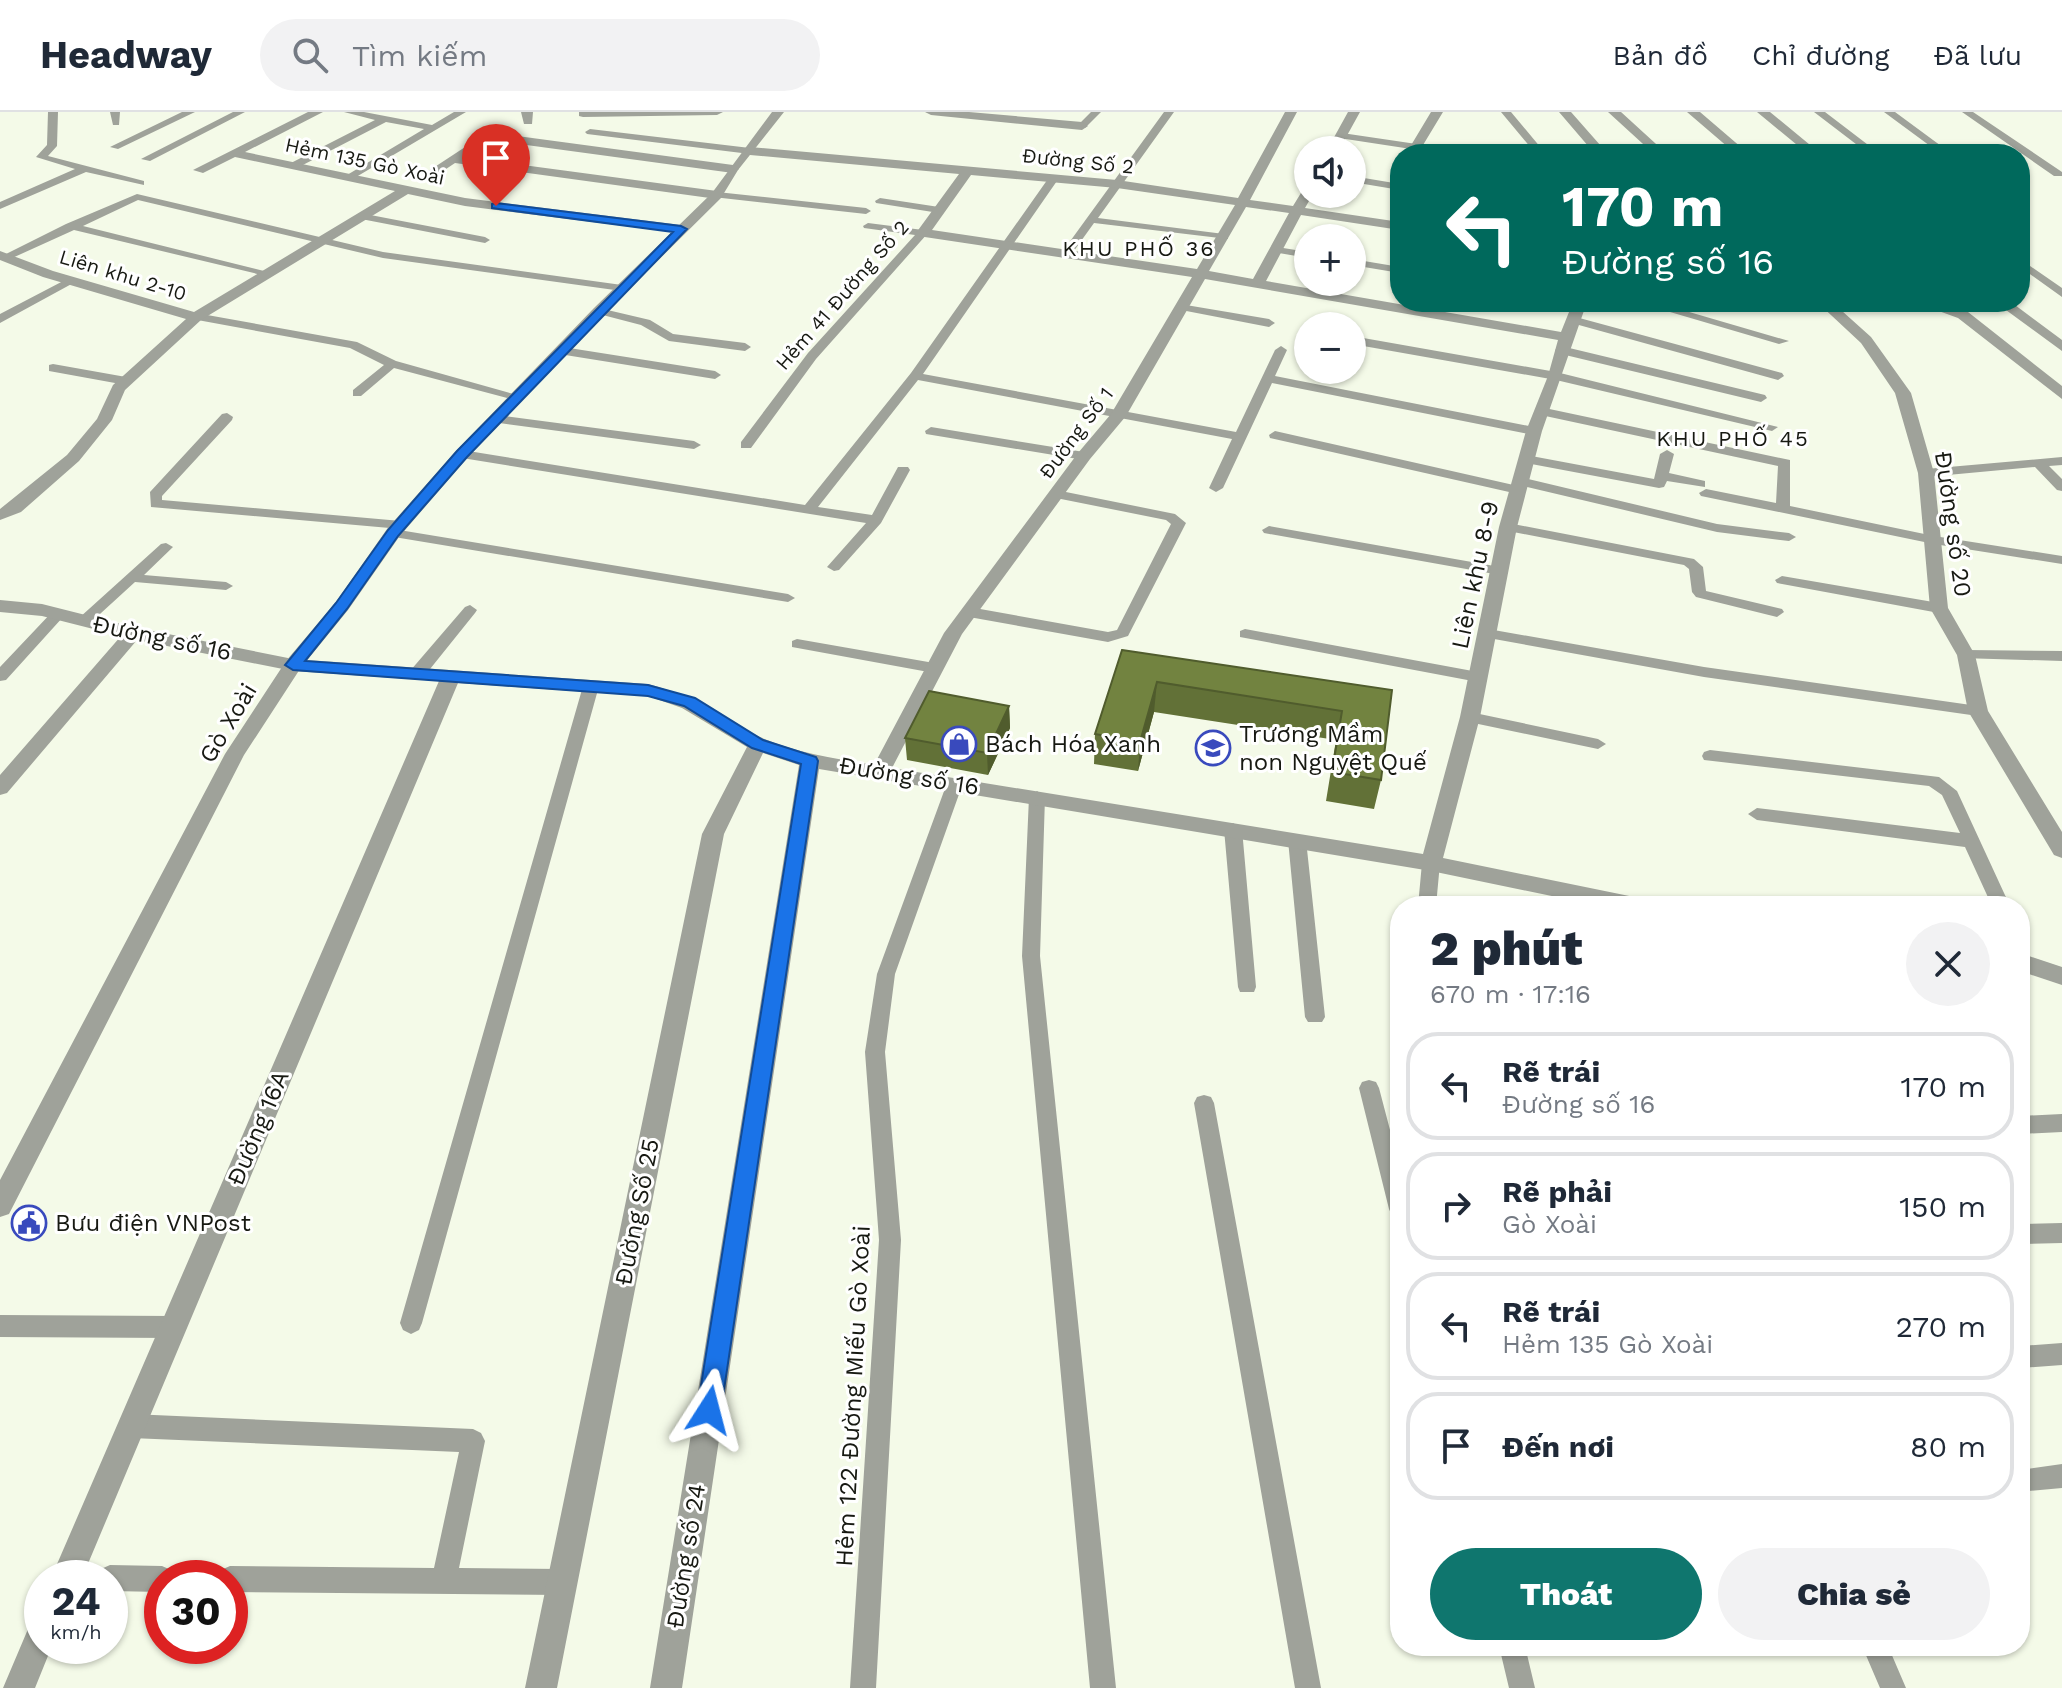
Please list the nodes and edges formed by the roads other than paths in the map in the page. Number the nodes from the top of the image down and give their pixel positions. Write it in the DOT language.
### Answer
graph roads {
  1 [pos="53,112"];
  2 [pos="190,112"];
  3 [pos="240,112"];
  4 [pos="317,112"];
  5 [pos="349,112"];
  6 [pos="461,112"];
  7 [pos="717,112"];
  8 [pos="778,112"];
  9 [pos="931,112"];
  10 [pos="1096,112"];
  11 [pos="1169,112"];
  12 [pos="1291,112"];
  13 [pos="1354,112"];
  14 [pos="1437,112"];
  15 [pos="1506,112"];
  16 [pos="1565,112"];
  17 [pos="1614,112"];
  18 [pos="1693,112"];
  19 [pos="1763,112"];
  20 [pos="1819,112"];
  21 [pos="1889,112"];
  22 [pos="1967,112"];
  23 [pos="959,113"];
  24 [pos="583,114"];
  25 [pos="1020,116"];
  26 [pos="382,120"];
  27 [pos="1082,126"];
  28 [pos="433,128"];
  29 [pos="590,132"];
  30 [pos="1342,136"];
  31 [pos="1366,140"];
  32 [pos="1396,144"];
  33 [pos="1418,144"];
  34 [pos="1533,144"];
  35 [pos="1593,144"];
  36 [pos="1650,144"];
  37 [pos="1731,144"];
  38 [pos="1803,144"];
  39 [pos="1862,144"];
  40 [pos="1933,144"];
  41 [pos="2014,144"];
  42 [pos="115,147"];
  43 [pos="750,151"];
  44 [pos="232,153"];
  45 [pos="2030,155"];
  46 [pos="146,159"];
  47 [pos="453,159"];
  48 [pos="293,166"];
  49 [pos="84,169"];
  50 [pos="733,169"];
  51 [pos="199,170"];
  52 [pos="968,170"];
  53 [pos="430,174"];
  54 [pos="2058,174"];
  55 [pos="347,178"];
  56 [pos="1054,178"];
  57 [pos="1366,181"];
  58 [pos="140,183"];
  59 [pos="1117,184"];
  60 [pos="1390,185"];
  61 [pos="406,190"];
  62 [pos="717,195"];
  63 [pos="880,201"];
  64 [pos="1243,201"];
  65 [pos="0,206"];
  66 [pos="1297,209"];
  67 [pos="939,210"];
  68 [pos="866,211"];
  69 [pos="360,216"];
  70 [pos="1092,220"];
  71 [pos="1390,224"];
  72 [pos="70,226"];
  73 [pos="868,226"];
  74 [pos="681,229"];
  75 [pos="923,233"];
  76 [pos="1224,237"];
  77 [pos="485,240"];
  78 [pos="318,242"];
  79 [pos="1007,243"];
  80 [pos="1277,250"];
  81 [pos="1067,253"];
  82 [pos="1294,253"];
  83 [pos="3,256"];
  84 [pos="1366,264"];
  85 [pos="1390,268"];
  86 [pos="2030,272"];
  87 [pos="266,273"];
  88 [pos="1200,274"];
  89 [pos="71,281"];
  90 [pos="1258,283"];
  91 [pos="622,288"];
  92 [pos="2062,294"];
  93 [pos="1390,306"];
  94 [pos="1180,307"];
  95 [pos="599,311"];
  96 [pos="1427,312"];
  97 [pos="1576,312"];
  98 [pos="1678,312"];
  99 [pos="1835,312"];
  100 [pos="1953,312"];
  101 [pos="2015,312"];
  102 [pos="196,317"];
  103 [pos="0,319"];
  104 [pos="1269,323"];
  105 [pos="1567,336"];
  106 [pos="1783,341"];
  107 [pos="1366,342"];
  108 [pos="745,347"];
  109 [pos="2062,347"];
  110 [pos="1281,350"];
  111 [pos="563,351"];
  112 [pos="392,364"];
  113 [pos="53,368"];
  114 [pos="715,375"];
  115 [pos="915,376"];
  116 [pos="1556,376"];
  117 [pos="1778,376"];
  118 [pos="1269,379"];
  119 [pos="126,381"];
  120 [pos="357,393"];
  121 [pos="2062,394"];
  122 [pos="518,397"];
  123 [pos="1761,398"];
  124 [pos="1540,411"];
  125 [pos="1118,416"];
  126 [pos="227,417"];
  127 [pos="497,419"];
  128 [pos="1772,427"];
  129 [pos="931,431"];
  130 [pos="1534,431"];
  131 [pos="1275,435"];
  132 [pos="1240,437"];
  133 [pos="694,445"];
  134 [pos="746,445"];
  135 [pos="462,454"];
  136 [pos="1667,454"];
  137 [pos="1084,456"];
  138 [pos="1526,459"];
  139 [pos="2062,461"];
  140 [pos="2038,463"];
  141 [pos="903,470"];
  142 [pos="1926,473"];
  143 [pos="1662,476"];
  144 [pos="1519,486"];
  145 [pos="2062,487"];
  146 [pos="1216,488"];
  147 [pos="1056,494"];
  148 [pos="810,508"];
  149 [pos="1783,508"];
  150 [pos="0,515"];
  151 [pos="876,520"];
  152 [pos="1508,527"];
  153 [pos="397,529"];
  154 [pos="1269,530"];
  155 [pos="1789,537"];
  156 [pos="1934,540"];
  157 [pos="166,547"];
  158 [pos="2062,560"];
  159 [pos="834,567"];
  160 [pos="1500,571"];
  161 [pos="134,578"];
  162 [pos="1782,580"];
  163 [pos="226,586"];
  164 [pos="788,598"];
  165 [pos="0,606"];
  166 [pos="1939,608"];
  167 [pos="470,610"];
  168 [pos="969,612"];
  169 [pos="1777,612"];
  170 [pos="58,614"];
  171 [pos="84,621"];
  172 [pos="133,633"];
  173 [pos="1245,634"];
  174 [pos="1488,634"];
  175 [pos="797,644"];
  176 [pos="1966,655"];
  177 [pos="2062,656"];
  178 [pos="293,665"];
  179 [pos="934,668"];
  180 [pos="416,675"];
  181 [pos="0,676"];
  182 [pos="1478,677"];
  183 [pos="450,678"];
  184 [pos="591,686"];
  185 [pos="1978,711"];
  186 [pos="1470,717"];
  187 [pos="758,744"];
  188 [pos="1598,744"];
  189 [pos="1710,756"];
  190 [pos="810,761"];
  191 [pos="881,770"];
  192 [pos="955,783"];
  193 [pos="0,788"];
  194 [pos="1037,797"];
  195 [pos="1757,814"];
  196 [pos="1233,829"];
  197 [pos="1297,840"];
  198 [pos="1971,841"];
  199 [pos="2062,850"];
  200 [pos="1431,863"];
  201 [pos="1428,896"];
  202 [pos="1591,896"];
  203 [pos="1996,896"];
  204 [pos="2030,963"];
  205 [pos="2060,980"];
  206 [pos="1247,987"];
  207 [pos="1315,1017"];
  208 [pos="1369,1088"];
  209 [pos="1204,1103"];
  210 [pos="2062,1123"];
  211 [pos="2030,1125"];
  212 [pos="1390,1170"];
  213 [pos="0,1206"];
  214 [pos="2062,1233"];
  215 [pos="2030,1234"];
  216 [pos="411,1323"];
  217 [pos="0,1326"];
  218 [pos="173,1327"];
  219 [pos="2062,1354"];
  220 [pos="2030,1356"];
  221 [pos="131,1426"];
  222 [pos="2062,1476"];
  223 [pos="2030,1479"];
  224 [pos="74,1560"];
  225 [pos="248,1579"];
  226 [pos="444,1581"];
  227 [pos="562,1582"];
  228 [pos="1514,1656"];
  229 [pos="1879,1656"];
  230 [pos="29,1664"];
  231 [pos="19,1688"];
  232 [pos="541,1688"];
  233 [pos="666,1688"];
  234 [pos="863,1688"];
  235 [pos="1103,1688"];
  236 [pos="1308,1688"];
  237 [pos="1522,1688"];
  238 [pos="1893,1688"];
  1 -- 49 [label="lane"];
  2 -- 42 [label="lane"];
  3 -- 46 [label="lane"];
  4 -- 44 [label="street"];
  5 -- 26 [label="lane"];
  6 -- 28 [label="lane"];
  7 -- 24 [label="street"];
  8 -- 43 [label="street, Gò Xoài"];
  9 -- 23 [label="street"];
  10 -- 27 [label="lane"];
  11 -- 59 [label="lane"];
  12 -- 64 [label="street, Đường Số 1"];
  13 -- 30 [label="street"];
  14 -- 33 [label="street"];
  15 -- 34 [label="lane"];
  16 -- 35 [label="street"];
  17 -- 36 [label="street"];
  18 -- 37 [label="street"];
  19 -- 38 [label="street"];
  20 -- 39 [label="lane"];
  21 -- 40 [label="lane"];
  22 -- 41 [label="lane"];
  23 -- 25 [label="street"];
  25 -- 27 [label="street"];
  26 -- 28 [label="lane"];
  26 -- 48 [label="lane"];
  28 -- 55 [label="lane"];
  29 -- 43 [label="lane"];
  31 -- 32 [label="lane"];
  43 -- 50 [label="street, Gò Xoài"];
  43 -- 52 [label="street, Đường Số 2"];
  44 -- 48 [label="street, Hẻm 135 Gò Xoài"];
  44 -- 51 [label="street"];
  45 -- 54 [label="lane"];
  47 -- 50 [label="street"];
  47 -- 53 [label="street"];
  47 -- 62 [label="street"];
  48 -- 55 [label="street, Hẻm 135 Gò Xoài"];
  49 -- 58 [label="lane"];
  49 -- 65 [label="lane"];
  50 -- 62 [label="street, Gò Xoài"];
  52 -- 56 [label="street, Đường Số 2"];
  52 -- 67 [label="street, Hẻm 41 Đường Số 2"];
  55 -- 61 [label="street, Hẻm 135 Gò Xoài"];
  56 -- 59 [label="street, Đường Số 2"];
  56 -- 79 [label="lane"];
  57 -- 60 [label="lane"];
  59 -- 64 [label="street, Đường Số 2"];
  59 -- 70 [label="lane"];
  61 -- 69 [label="street"];
  61 -- 74 [label="street, Hẻm 135 Gò Xoài"];
  62 -- 68 [label="lane"];
  62 -- 74 [label="street, Gò Xoài"];
  63 -- 67 [label="lane"];
  64 -- 66 [label="street, Đường Số 2"];
  64 -- 76 [label="street, Đường Số 1"];
  66 -- 71 [label="street, Đường Số 2"];
  66 -- 80 [label="street"];
  67 -- 75 [label="street, Hẻm 41 Đường Số 2"];
  69 -- 77 [label="lane"];
  69 -- 78 [label="street"];
  70 -- 76 [label="lane"];
  70 -- 81 [label="lane"];
  72 -- 78 [label="lane"];
  72 -- 83 [label="lane"];
  72 -- 87 [label="lane"];
  73 -- 75 [label="lane"];
  74 -- 91 [label="street, Gò Xoài"];
  75 -- 79 [label="street"];
  75 -- 134 [label="lane, Hẻm 41 Đường Số 2"];
  76 -- 88 [label="street, Đường Số 1"];
  78 -- 87 [label="street"];
  78 -- 91 [label="lane"];
  79 -- 81 [label="street"];
  79 -- 115 [label="lane"];
  80 -- 82 [label="lane"];
  80 -- 90 [label="street"];
  81 -- 88 [label="street"];
  83 -- 89 [label="street, Liên khu 2-10"];
  84 -- 85 [label="lane"];
  86 -- 92 [label="lane"];
  87 -- 102 [label="street"];
  88 -- 90 [label="street"];
  88 -- 94 [label="street, Đường Số 1"];
  89 -- 102 [label="street, Liên khu 2-10"];
  89 -- 103 [label="lane"];
  90 -- 93 [label="street"];
  91 -- 95 [label="street, Gò Xoài"];
  94 -- 104 [label="lane"];
  94 -- 125 [label="street, Đường Số 1"];
  95 -- 108 [label="lane"];
  95 -- 111 [label="street, Gò Xoài"];
  96 -- 105 [label="street"];
  97 -- 105 [label="street, Liên khu 8-9"];
  98 -- 106 [label="lane"];
  99 -- 142 [label="street, Đường số 20"];
  100 -- 121 [label="street"];
  101 -- 109 [label="street"];
  102 -- 112 [label="lane"];
  102 -- 119 [label="street, Liên khu 2-10"];
  105 -- 116 [label="street, Liên khu 8-9"];
  105 -- 117 [label="lane"];
  105 -- 123 [label="lane"];
  107 -- 116 [label="lane"];
  110 -- 118 [label="lane"];
  111 -- 114 [label="lane"];
  111 -- 122 [label="street, Gò Xoài"];
  112 -- 120 [label="lane"];
  112 -- 122 [label="lane"];
  113 -- 119 [label="lane"];
  115 -- 125 [label="lane"];
  115 -- 148 [label="lane"];
  116 -- 124 [label="street, Liên khu 8-9"];
  116 -- 128 [label="lane"];
  118 -- 130 [label="lane"];
  118 -- 132 [label="lane"];
  119 -- 150 [label="street, Liên khu 2-10"];
  122 -- 127 [label="street, Gò Xoài"];
  124 -- 130 [label="street, Liên khu 8-9"];
  124 -- 149 [label="lane"];
  125 -- 132 [label="lane"];
  125 -- 137 [label="street, Đường Số 1"];
  126 -- 153 [label="lane"];
  127 -- 133 [label="lane"];
  127 -- 135 [label="street, Gò Xoài"];
  129 -- 137 [label="lane"];
  130 -- 138 [label="street, Liên khu 8-9"];
  131 -- 144 [label="lane"];
  132 -- 146 [label="lane"];
  135 -- 148 [label="lane"];
  135 -- 153 [label="street, Gò Xoài"];
  136 -- 143 [label="lane"];
  137 -- 147 [label="street, Đường Số 1"];
  138 -- 143 [label="lane"];
  138 -- 144 [label="street, Liên khu 8-9"];
  139 -- 140 [label="lane"];
  140 -- 142 [label="lane"];
  140 -- 145 [label="lane"];
  141 -- 151 [label="lane"];
  142 -- 156 [label="street, Đường số 20"];
  143 -- 149 [label="lane"];
  144 -- 152 [label="street, Liên khu 8-9"];
  144 -- 155 [label="lane"];
  147 -- 168 [label="street, Đường Số 1"];
  147 -- 168 [label="lane"];
  148 -- 151 [label="lane"];
  149 -- 156 [label="lane"];
  151 -- 159 [label="lane"];
  152 -- 160 [label="street, Liên khu 8-9"];
  152 -- 169 [label="lane"];
  153 -- 164 [label="lane"];
  153 -- 178 [label="street, Gò Xoài"];
  154 -- 160 [label="lane"];
  156 -- 158 [label="lane"];
  156 -- 166 [label="street, Đường số 20"];
  157 -- 161 [label="lane"];
  160 -- 174 [label="street, Liên khu 8-9"];
  161 -- 163 [label="lane"];
  161 -- 171 [label="lane"];
  162 -- 166 [label="lane"];
  165 -- 170 [label="street, Đường số 16"];
  166 -- 176 [label="street, Đường số 20"];
  167 -- 180 [label="lane"];
  168 -- 179 [label="street, Đường Số 1"];
  170 -- 171 [label="street, Đường số 16"];
  170 -- 181 [label="lane"];
  171 -- 172 [label="street, Đường số 16"];
  172 -- 178 [label="street, Đường số 16"];
  172 -- 193 [label="street"];
  173 -- 182 [label="lane"];
  174 -- 182 [label="street, Liên khu 8-9"];
  174 -- 185 [label="lane"];
  175 -- 179 [label="lane"];
  176 -- 177 [label="lane"];
  176 -- 185 [label="street, Đường số 20"];
  178 -- 180 [label="street, Đường số 16"];
  178 -- 213 [label="street, Gò Xoài"];
  179 -- 191 [label="street, Đường Số 1"];
  180 -- 183 [label="street, Đường số 16"];
  182 -- 186 [label="street, Liên khu 8-9"];
  183 -- 184 [label="street, Đường số 16"];
  183 -- 218 [label="street, Đường 16A"];
  184 -- 187 [label="street, Đường số 16"];
  184 -- 216 [label="lane"];
  185 -- 199 [label="street, Đường số 20"];
  186 -- 188 [label="lane"];
  186 -- 200 [label="street, Liên khu 8-9"];
  187 -- 190 [label="street, Đường số 16"];
  187 -- 227 [label="street, Đường Số 25"];
  189 -- 198 [label="lane"];
  190 -- 191 [label="street, Đường số 16"];
  190 -- 233 [label="street, Đường số 24"];
  191 -- 192 [label="street, Đường số 16"];
  192 -- 194 [label="street, Đường số 16"];
  192 -- 234 [label="lane, Hẻm 122 Đường Miếu Gò Xoài"];
  194 -- 196 [label="street, Đường số 16"];
  194 -- 235 [label="lane"];
  195 -- 198 [label="lane"];
  196 -- 197 [label="street, Đường số 16"];
  196 -- 206 [label="lane"];
  197 -- 200 [label="street, Đường số 16"];
  197 -- 207 [label="lane"];
  198 -- 203 [label="lane"];
  200 -- 201 [label="lane"];
  200 -- 202 [label="street, Đường số 16"];
  204 -- 205 [label="street"];
  208 -- 212 [label="lane"];
  209 -- 236 [label="lane"];
  210 -- 211 [label="lane"];
  214 -- 215 [label="lane"];
  217 -- 218 [label="lane"];
  218 -- 221 [label="street, Đường 16A"];
  219 -- 220 [label="lane"];
  221 -- 224 [label="street, Đường 16A"];
  221 -- 226 [label="lane"];
  222 -- 223 [label="lane"];
  225 -- 226 [label="lane"];
  226 -- 227 [label="lane"];
  227 -- 232 [label="street, Đường Số 25"];
  228 -- 237 [label="lane"];
  229 -- 238 [label="lane"];
  230 -- 231 [label="street"];
}
